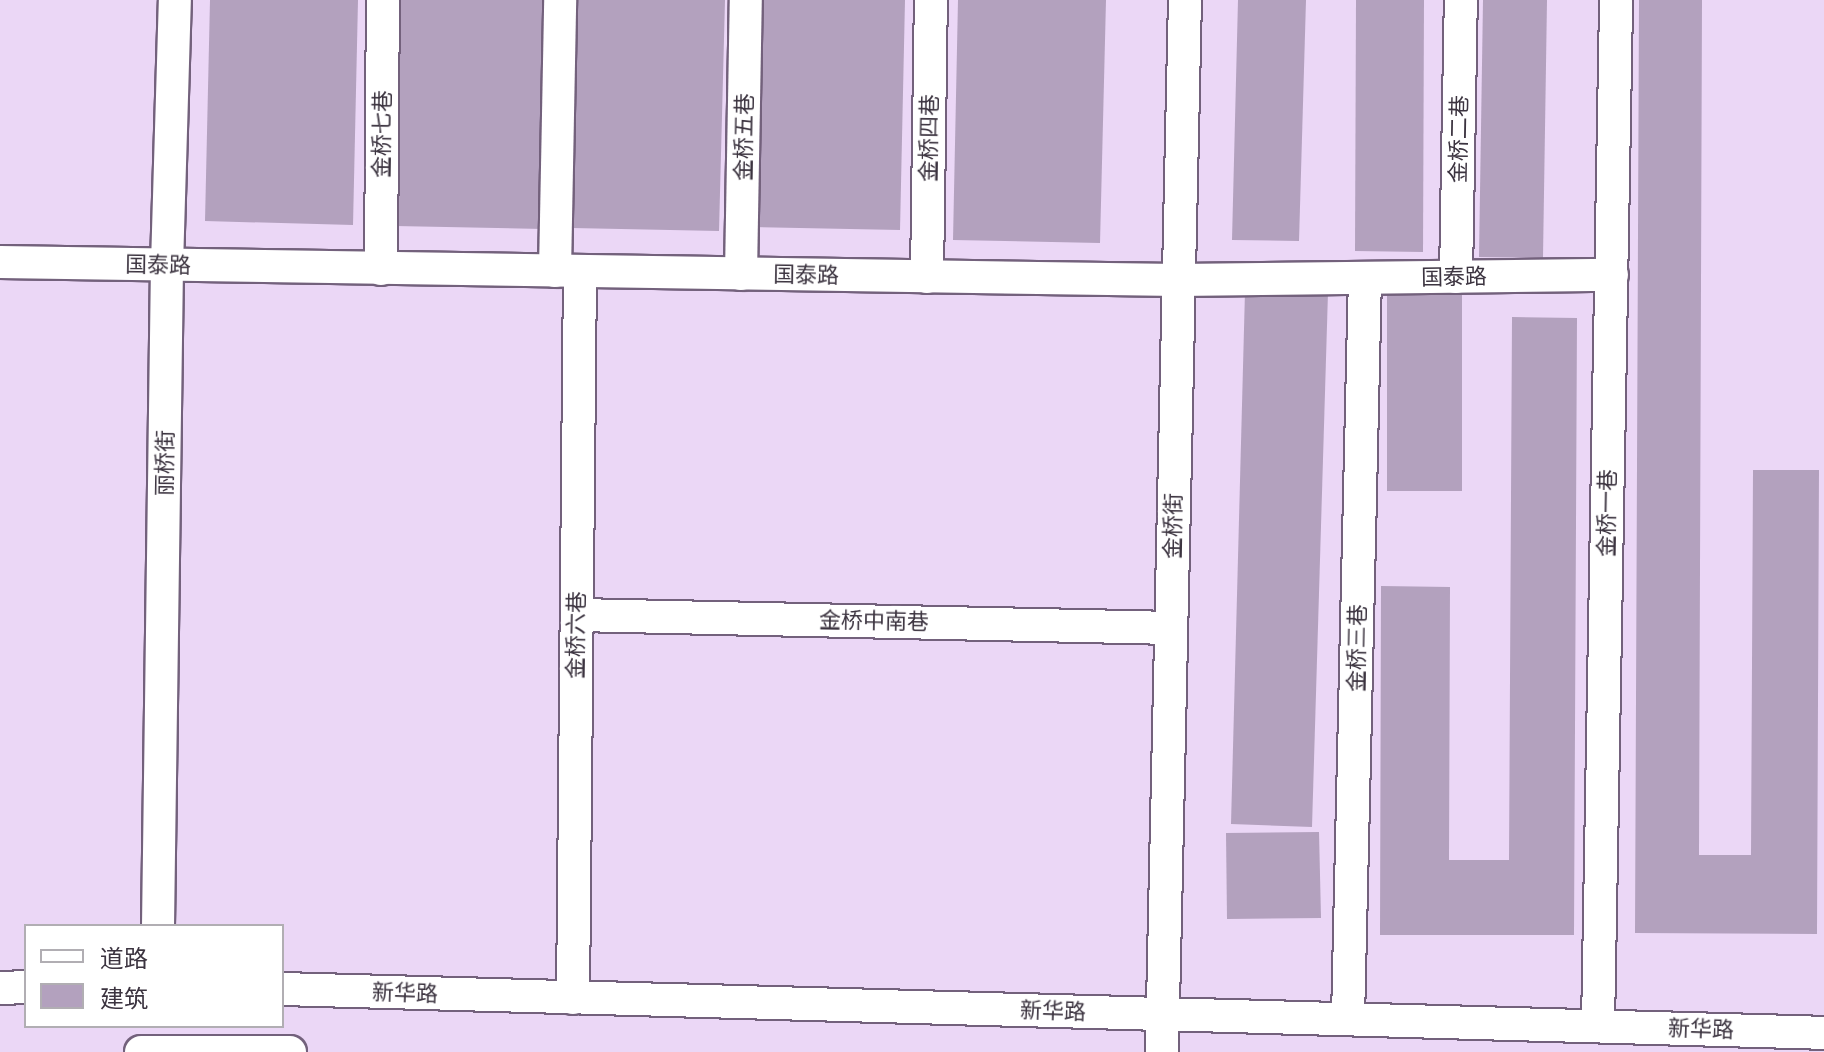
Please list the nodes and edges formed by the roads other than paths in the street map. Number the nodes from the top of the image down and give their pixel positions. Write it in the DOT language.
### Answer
graph roads {
  1 [pos="175,0"];
  2 [pos="383,0"];
  3 [pos="560,0"];
  4 [pos="746,0"];
  5 [pos="931,0"];
  6 [pos="1185,0"];
  7 [pos="1461,0"];
  8 [pos="1616,0"];
  9 [pos="0,262"];
  10 [pos="167,265"];
  11 [pos="381,269"];
  12 [pos="567,271"];
  13 [pos="741,274"];
  14 [pos="1612,275"];
  15 [pos="927,277"];
  16 [pos="1456,277"];
  17 [pos="1365,278"];
  18 [pos="1178,280"];
  19 [pos="577,615"];
  20 [pos="1171,628"];
  21 [pos="158,924"];
  22 [pos="24,987"];
  23 [pos="0,988"];
  24 [pos="284,989"];
  25 [pos="573,998"];
  26 [pos="1162,1014"];
  27 [pos="1348,1019"];
  28 [pos="1598,1026"];
  29 [pos="157,1028"];
  30 [pos="1824,1033"];
  31 [pos="141,1052"];
  32 [pos="156,1052"];
  33 [pos="290,1052"];
  34 [pos="1162,1052"];
  1 -- 10 [label="street, 丽桥街"];
  2 -- 11 [label="street, 金桥七巷"];
  3 -- 12 [label="street, 金桥六巷"];
  4 -- 13 [label="street, 金桥五巷"];
  5 -- 15 [label="street, 金桥四巷"];
  6 -- 18 [label="street, 金桥街"];
  7 -- 16 [label="street, 金桥二巷"];
  8 -- 14 [label="street, 金桥一巷"];
  9 -- 10 [label="street, 国泰路"];
  10 -- 11 [label="street, 国泰路"];
  10 -- 21 [label="street, 丽桥街"];
  11 -- 12 [label="street, 国泰路"];
  12 -- 13 [label="street, 国泰路"];
  12 -- 19 [label="street, 金桥六巷"];
  13 -- 15 [label="street, 国泰路"];
  14 -- 16 [label="street, 国泰路"];
  14 -- 28 [label="street, 金桥一巷"];
  15 -- 18 [label="street, 国泰路"];
  16 -- 17 [label="street, 国泰路"];
  17 -- 18 [label="street, 国泰路"];
  17 -- 27 [label="street, 金桥三巷"];
  18 -- 20 [label="street, 金桥街"];
  19 -- 20 [label="street, 金桥中南巷"];
  19 -- 25 [label="street, 金桥六巷"];
  20 -- 26 [label="street, 金桥街"];
  22 -- 23 [label="street"];
  24 -- 25 [label="street, 新华路"];
  25 -- 26 [label="street, 新华路"];
  26 -- 27 [label="street, 新华路"];
  26 -- 34 [label="street, 金桥街"];
  27 -- 28 [label="street, 新华路"];
  28 -- 30 [label="street, 新华路"];
  29 -- 32 [label="street"];
  31 -- 32 [label="street"];
  32 -- 33 [label="street"];
}
